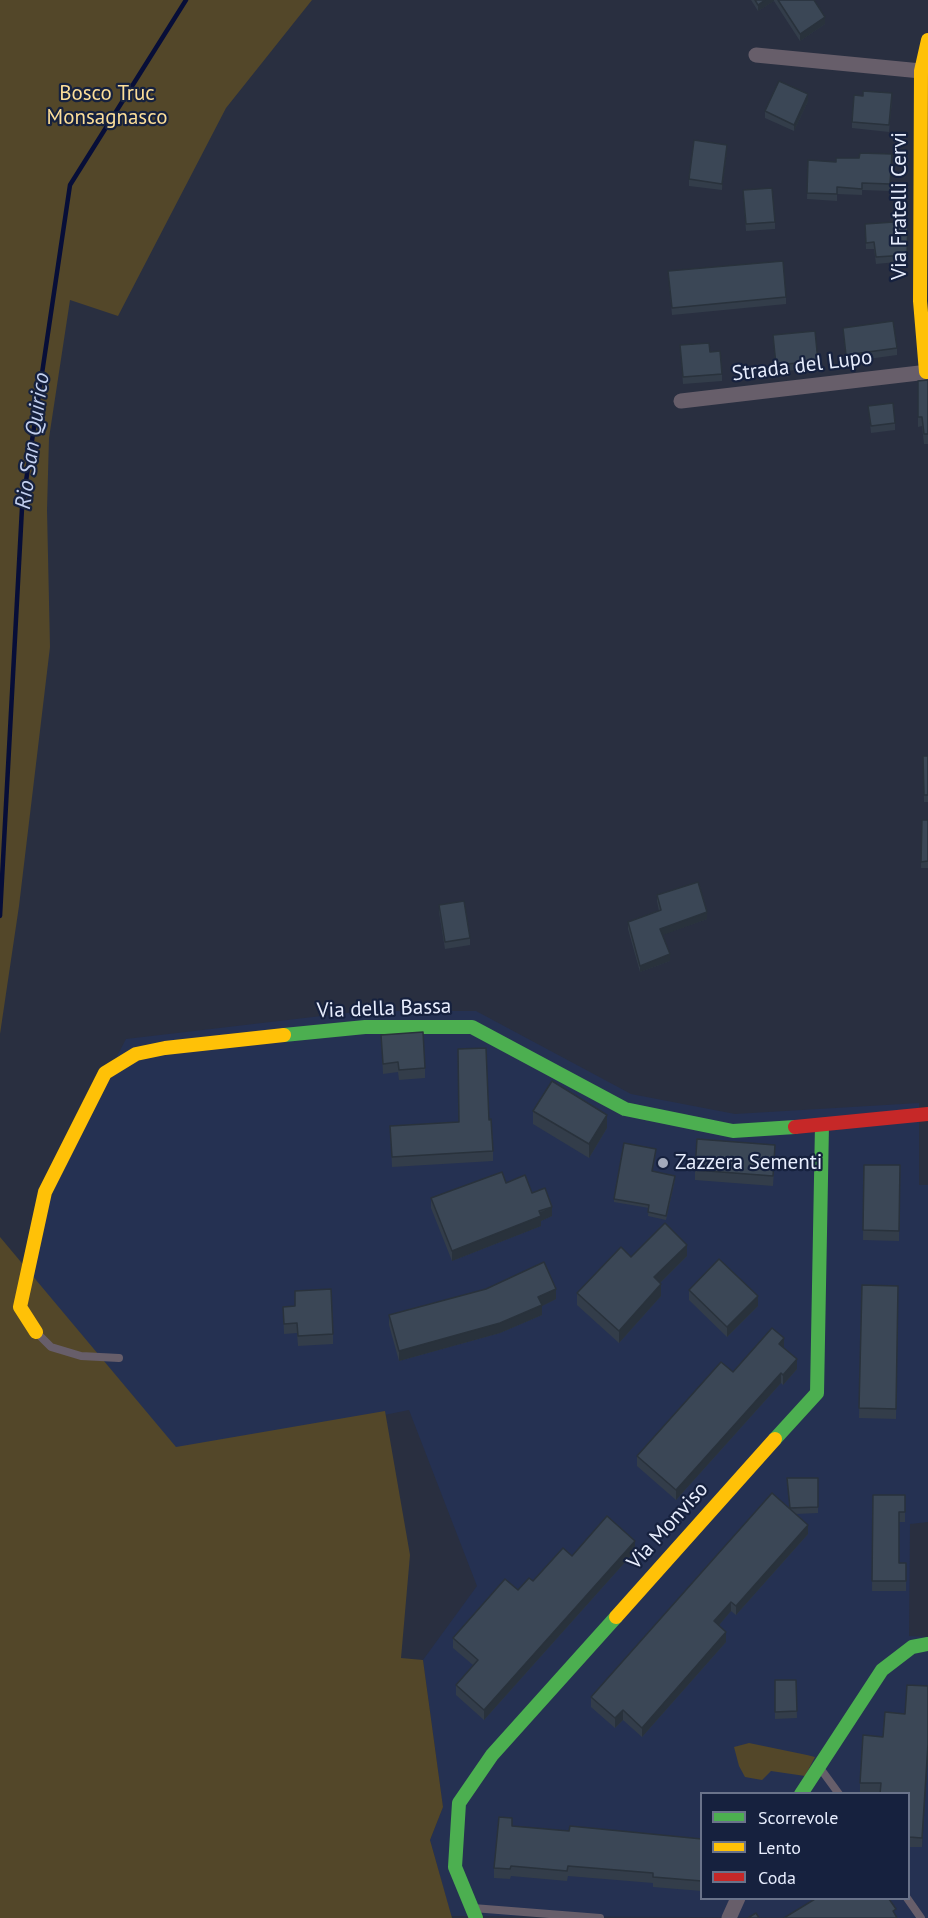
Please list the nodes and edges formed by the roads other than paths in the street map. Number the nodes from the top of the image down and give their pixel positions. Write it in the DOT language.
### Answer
graph roads {
  1 [pos="928,40"];
  2 [pos="756,55"];
  3 [pos="921,71"];
  4 [pos="927,372"];
  5 [pos="681,401"];
  6 [pos="928,1114"];
  7 [pos="822,1125"];
  8 [pos="36,1332"];
  9 [pos="119,1358"];
  10 [pos="928,1644"];
  11 [pos="819,1766"];
  12 [pos="802,1792"];
  13 [pos="838,1792"];
  14 [pos="738,1900"];
  15 [pos="908,1900"];
  16 [pos="474,1913"];
  17 [pos="600,1918"];
  18 [pos="729,1918"];
  19 [pos="921,1918"];
  1 -- 3 [label="street, Via Fratelli Cervi"];
  2 -- 3 [label="street"];
  3 -- 4 [label="street, Via Fratelli Cervi"];
  4 -- 5 [label="street, Strada del Lupo"];
  6 -- 7 [label="street, Via della Bassa"];
  7 -- 8 [label="street, Via della Bassa"];
  7 -- 16 [label="street, Via Monviso"];
  8 -- 9 [label="lane"];
  10 -- 11 [label="street"];
  11 -- 12 [label="street"];
  11 -- 13 [label="lane"];
  14 -- 18 [label="street"];
  15 -- 19 [label="lane"];
  16 -- 17 [label="lane"];
}
